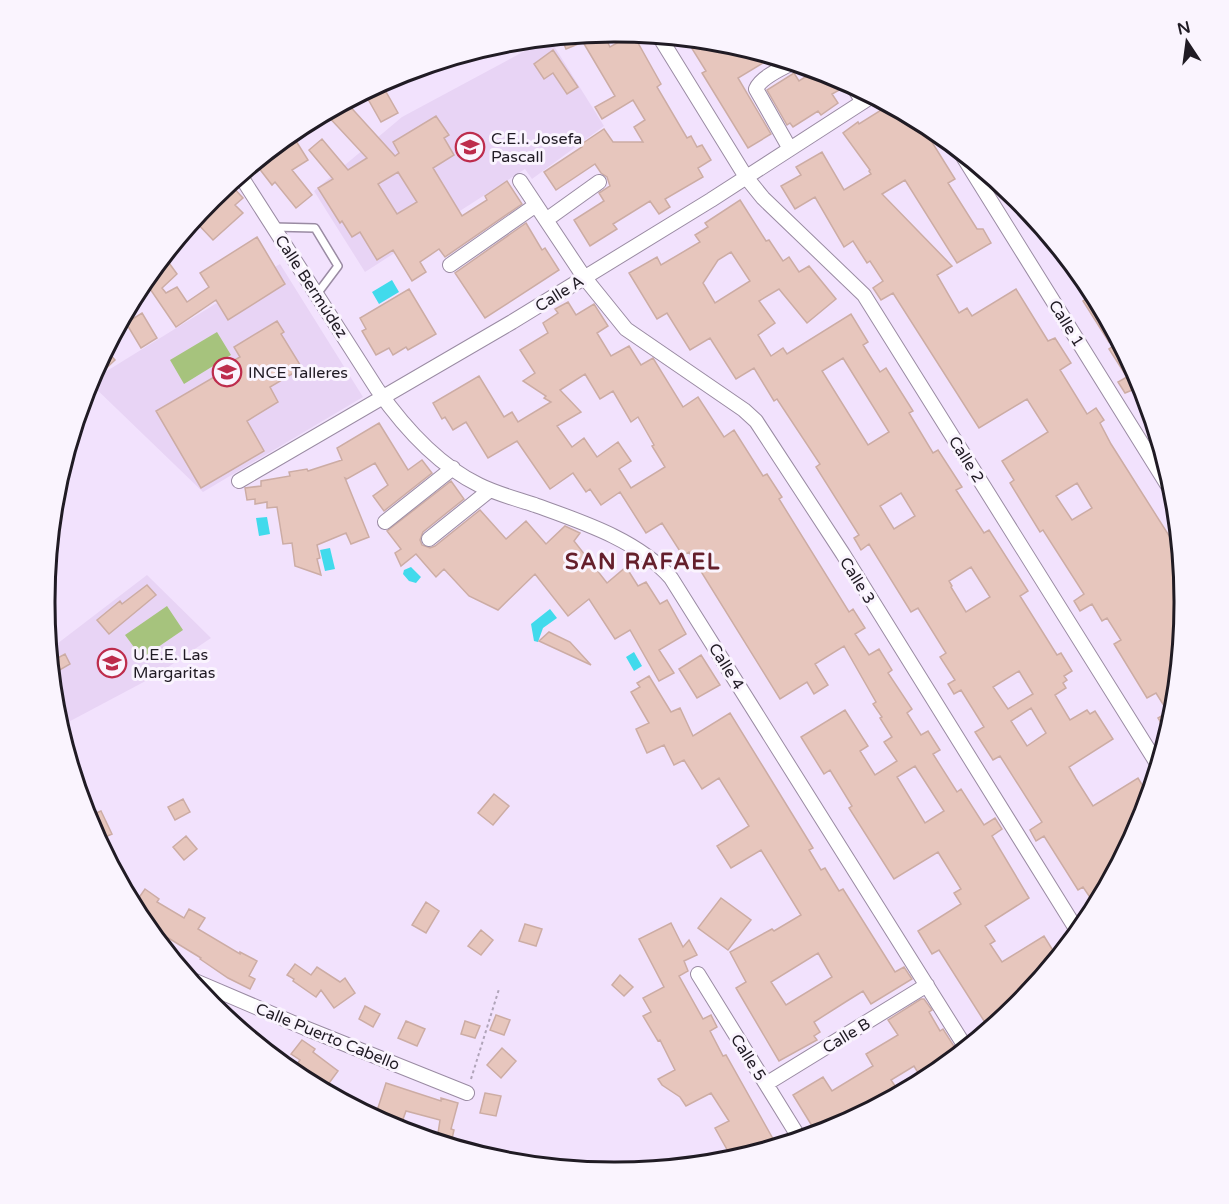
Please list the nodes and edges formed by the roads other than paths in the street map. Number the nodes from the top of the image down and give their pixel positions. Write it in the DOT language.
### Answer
graph roads {
  1 [pos="664,44"];
  2 [pos="783,68"];
  3 [pos="864,101"];
  4 [pos="790,148"];
  5 [pos="973,172"];
  6 [pos="746,177"];
  7 [pos="520,181"];
  8 [pos="244,182"];
  9 [pos="599,182"];
  10 [pos="536,205"];
  11 [pos="546,220"];
  12 [pos="273,227"];
  13 [pos="450,265"];
  14 [pos="585,278"];
  15 [pos="316,294"];
  16 [pos="383,397"];
  17 [pos="453,468"];
  18 [pos="1158,469"];
  19 [pos="239,481"];
  20 [pos="490,490"];
  21 [pos="385,522"];
  22 [pos="429,539"];
  23 [pos="1152,756"];
  24 [pos="1073,923"];
  25 [pos="698,974"];
  26 [pos="927,986"];
  27 [pos="208,987"];
  28 [pos="961,1041"];
  29 [pos="766,1084"];
  30 [pos="467,1093"];
  31 [pos="796,1132"];
  1 -- 6 [label="street, Calle 2"];
  2 -- 4 [label="street"];
  3 -- 4 [label="street, Calle A"];
  4 -- 6 [label="street, Calle A"];
  5 -- 18 [label="street, Calle 1"];
  6 -- 14 [label="street, Calle A"];
  6 -- 23 [label="street, Calle 2"];
  7 -- 10 [label="street, Calle 3"];
  8 -- 12 [label="street, Calle Bermúdez"];
  9 -- 11 [label="street"];
  10 -- 11 [label="street, Calle 3"];
  10 -- 13 [label="street"];
  11 -- 14 [label="street, Calle 3"];
  12 -- 15 [label="street, Calle Bermúdez"];
  12 -- 15 [label="lane"];
  14 -- 16 [label="street, Calle A"];
  14 -- 24 [label="street, Calle 3"];
  15 -- 16 [label="street, Calle Bermúdez"];
  16 -- 17 [label="street, Calle 4"];
  16 -- 19 [label="street, Calle A"];
  17 -- 20 [label="street, Calle 4"];
  17 -- 21 [label="street"];
  20 -- 22 [label="street"];
  20 -- 26 [label="street, Calle 4"];
  25 -- 29 [label="street, Calle 5"];
  26 -- 28 [label="street, Calle 4"];
  26 -- 29 [label="street, Calle B"];
  27 -- 30 [label="street, Calle Puerto Cabello"];
  29 -- 31 [label="street, Calle 5"];
}
